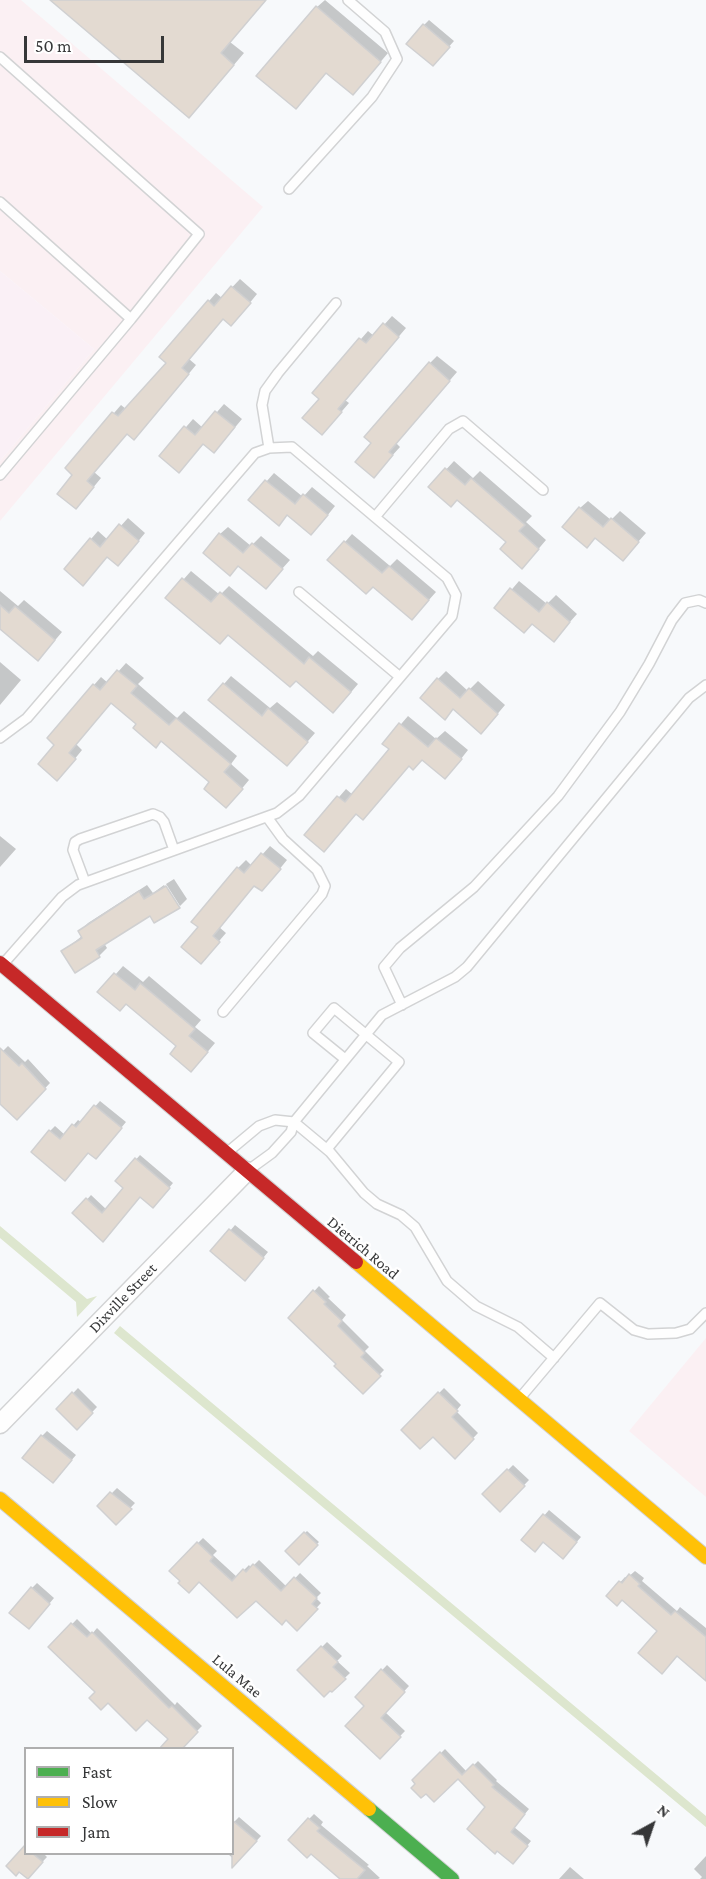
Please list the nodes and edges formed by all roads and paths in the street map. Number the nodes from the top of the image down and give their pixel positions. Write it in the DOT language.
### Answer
graph roads {
  1 [pos="348,0"];
  2 [pos="0,57"];
  3 [pos="289,189"];
  4 [pos="0,202"];
  5 [pos="336,303"];
  6 [pos="131,319"];
  7 [pos="269,448"];
  8 [pos="0,475"];
  9 [pos="543,490"];
  10 [pos="375,516"];
  11 [pos="299,592"];
  12 [pos="706,603"];
  13 [pos="400,677"];
  14 [pos="706,685"];
  15 [pos="0,738"];
  16 [pos="267,817"];
  17 [pos="174,850"];
  18 [pos="85,882"];
  19 [pos="1,964"];
  20 [pos="402,1005"];
  21 [pos="223,1012"];
  22 [pos="366,1034"];
  23 [pos="345,1059"];
  24 [pos="294,1122"];
  25 [pos="327,1149"];
  26 [pos="225,1154"];
  27 [pos="247,1171"];
  28 [pos="706,1313"];
  29 [pos="554,1358"];
  30 [pos="518,1400"];
  31 [pos="0,1424"];
  32 [pos="0,1499"];
  33 [pos="706,1557"];
  34 [pos="452,1879"];
  1 -- 3 [label="lane"];
  2 -- 6 [label="lane"];
  4 -- 6 [label="lane"];
  5 -- 7 [label="lane"];
  6 -- 8 [label="lane"];
  7 -- 10 [label="lane"];
  7 -- 15 [label="lane"];
  9 -- 10 [label="lane"];
  10 -- 13 [label="lane"];
  11 -- 13 [label="lane"];
  12 -- 20 [label="lane"];
  13 -- 16 [label="lane"];
  14 -- 20 [label="lane"];
  16 -- 17 [label="lane"];
  16 -- 21 [label="lane"];
  17 -- 18 [label="lane"];
  17 -- 18 [label="lane"];
  18 -- 19 [label="lane"];
  19 -- 26 [label="street, Dietrich Road"];
  20 -- 22 [label="lane"];
  22 -- 23 [label="lane"];
  22 -- 23 [label="lane"];
  22 -- 25 [label="lane"];
  23 -- 24 [label="lane"];
  24 -- 25 [label="lane"];
  24 -- 26 [label="lane"];
  24 -- 27 [label="lane"];
  25 -- 29 [label="lane"];
  26 -- 27 [label="street, Dietrich Road"];
  27 -- 30 [label="street, Dietrich Road"];
  27 -- 31 [label="street, Dixville Street"];
  28 -- 29 [label="lane"];
  29 -- 30 [label="lane"];
  30 -- 33 [label="street, Dietrich Road"];
  32 -- 34 [label="street, Lula Mae"];
}
